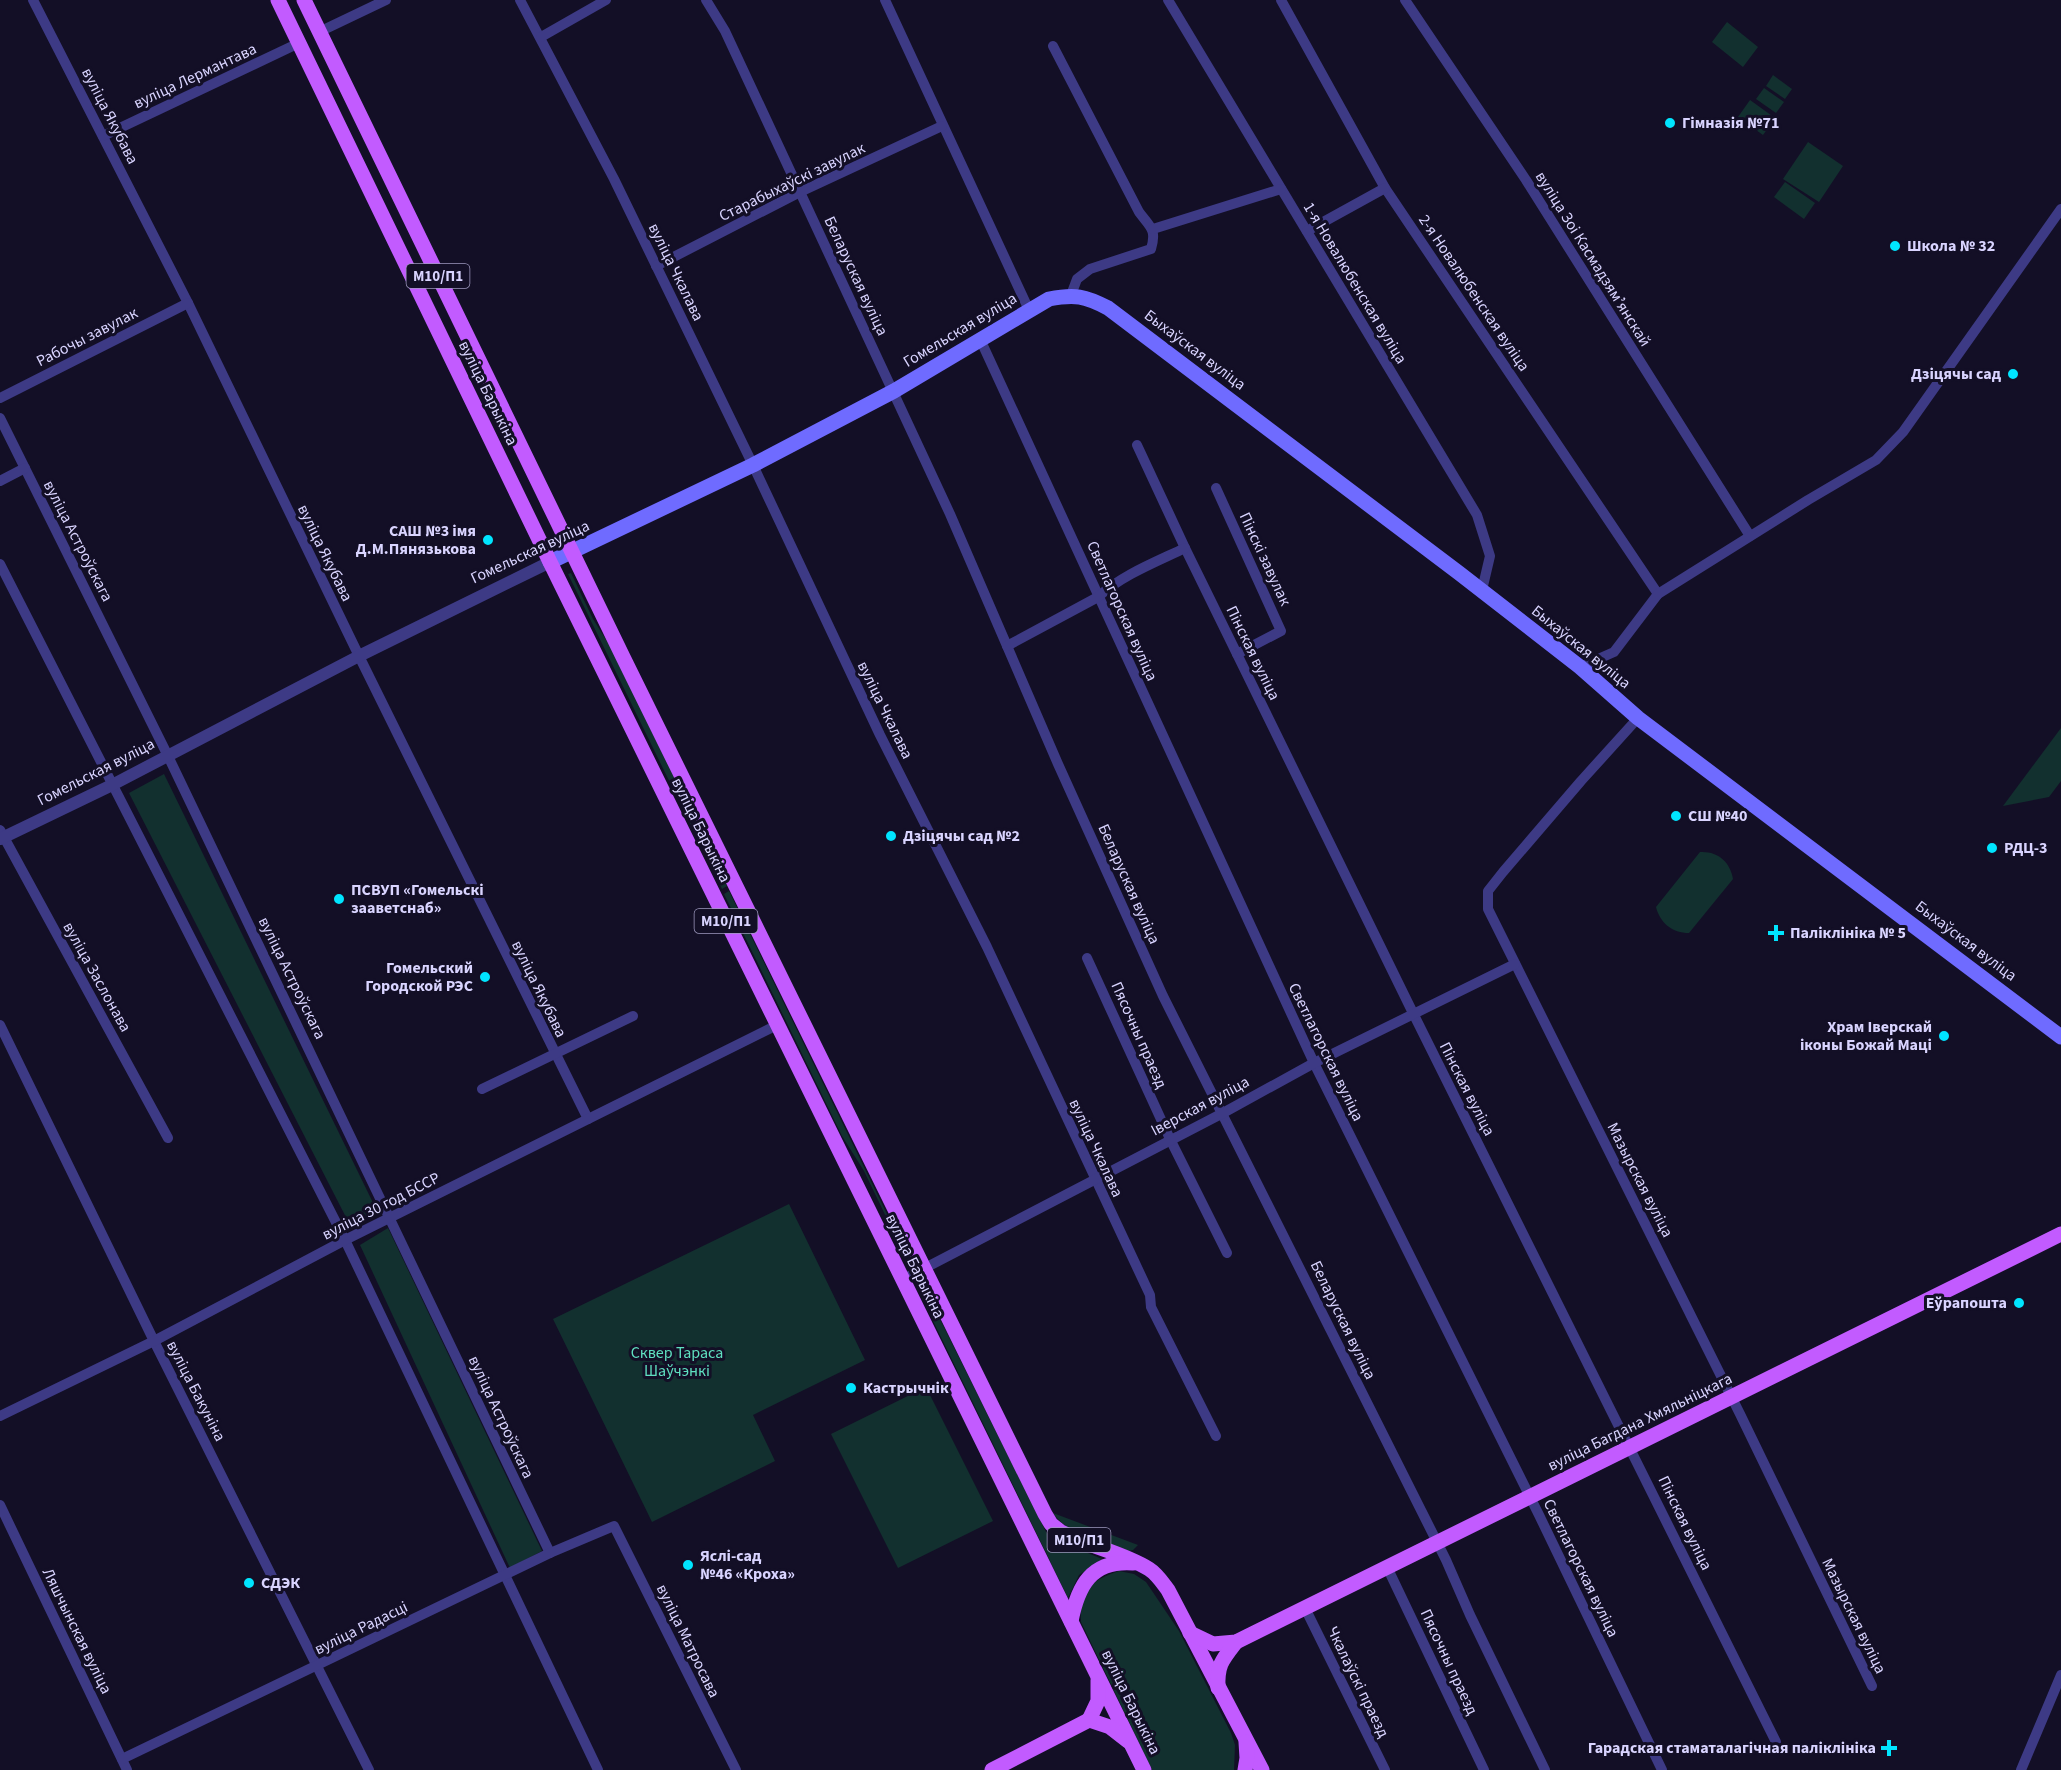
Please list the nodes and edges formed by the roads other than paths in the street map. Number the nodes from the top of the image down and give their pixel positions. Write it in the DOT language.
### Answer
graph roads {
  1 [pos="33,0"];
  2 [pos="278,0"];
  3 [pos="304,0"];
  4 [pos="386,0"];
  5 [pos="520,0"];
  6 [pos="606,0"];
  7 [pos="706,0"];
  8 [pos="885,0"];
  9 [pos="1168,0"];
  10 [pos="1281,0"];
  11 [pos="1405,0"];
  12 [pos="319,32"];
  13 [pos="541,37"];
  14 [pos="299,43"];
  15 [pos="1053,46"];
  16 [pos="942,126"];
  17 [pos="103,136"];
  18 [pos="1385,188"];
  19 [pos="1281,189"];
  20 [pos="800,192"];
  21 [pos="2061,209"];
  22 [pos="1153,229"];
  23 [pos="1307,231"];
  24 [pos="656,266"];
  25 [pos="1071,295"];
  26 [pos="188,303"];
  27 [pos="1029,310"];
  28 [pos="980,339"];
  29 [pos="894,391"];
  30 [pos="0,398"];
  31 [pos="0,418"];
  32 [pos="1137,446"];
  33 [pos="753,465"];
  34 [pos="25,468"];
  35 [pos="0,481"];
  36 [pos="1216,488"];
  37 [pos="1750,536"];
  38 [pos="1185,548"];
  39 [pos="573,552"];
  40 [pos="550,562"];
  41 [pos="0,564"];
  42 [pos="1482,591"];
  43 [pos="1658,594"];
  44 [pos="1098,597"];
  45 [pos="1007,646"];
  46 [pos="1237,654"];
  47 [pos="359,656"];
  48 [pos="1580,667"];
  49 [pos="1638,718"];
  50 [pos="168,756"];
  51 [pos="112,785"];
  52 [pos="1,836"];
  53 [pos="1087,958"];
  54 [pos="1515,964"];
  55 [pos="1413,1013"];
  56 [pos="633,1016"];
  57 [pos="0,1025"];
  58 [pos="777,1025"];
  59 [pos="2061,1037"];
  60 [pos="555,1055"];
  61 [pos="1314,1063"];
  62 [pos="482,1089"];
  63 [pos="1223,1113"];
  64 [pos="588,1119"];
  65 [pos="168,1138"];
  66 [pos="1170,1139"];
  67 [pos="1094,1178"];
  68 [pos="391,1218"];
  69 [pos="2061,1234"];
  70 [pos="345,1240"];
  71 [pos="1227,1253"];
  72 [pos="924,1268"];
  73 [pos="902,1280"];
  74 [pos="154,1341"];
  75 [pos="1732,1397"];
  76 [pos="0,1416"];
  77 [pos="1216,1436"];
  78 [pos="1630,1447"];
  79 [pos="1530,1497"];
  80 [pos="0,1505"];
  81 [pos="614,1526"];
  82 [pos="1437,1543"];
  83 [pos="550,1553"];
  84 [pos="1137,1563"];
  85 [pos="1387,1567"];
  86 [pos="506,1575"];
  87 [pos="1305,1608"];
  88 [pos="1071,1621"];
  89 [pos="1190,1634"];
  90 [pos="1236,1642"];
  91 [pos="317,1665"];
  92 [pos="1097,1673"];
  93 [pos="2061,1675"];
  94 [pos="1872,1686"];
  95 [pos="1218,1688"];
  96 [pos="1089,1720"];
  97 [pos="1246,1739"];
  98 [pos="1776,1742"];
  99 [pos="1133,1746"];
  100 [pos="122,1759"];
  101 [pos="127,1770"];
  102 [pos="369,1770"];
  103 [pos="598,1770"];
  104 [pos="736,1770"];
  105 [pos="992,1770"];
  106 [pos="1144,1770"];
  107 [pos="1245,1770"];
  108 [pos="1262,1770"];
  109 [pos="1384,1770"];
  110 [pos="1484,1770"];
  111 [pos="1545,1770"];
  112 [pos="1662,1770"];
  113 [pos="2021,1770"];
  1 -- 17 [label="street, вуліца Якубава"];
  2 -- 14 [label="main road, вуліца Барыкіна / М10/П1"];
  3 -- 12 [label="main road, вуліца Барыкіна / М10/П1"];
  4 -- 12 [label="street"];
  5 -- 13 [label="street, вуліца Чкалава"];
  6 -- 13 [label="street"];
  7 -- 20 [label="street, Беларуская вуліца"];
  8 -- 16 [label="street"];
  9 -- 19 [label="street, 1-я Новалюбенская вуліца"];
  10 -- 18 [label="street, 2-я Новалюбенская вуліца"];
  11 -- 37 [label="street, вуліца Зоі Касмадзямʼянскай"];
  12 -- 39 [label="main road, вуліца Барыкіна / М10/П1"];
  13 -- 24 [label="street, вуліца Чкалава"];
  14 -- 17 [label="street, вуліца Лермантава"];
  14 -- 40 [label="main road, вуліца Барыкіна / М10/П1"];
  15 -- 22 [label="street"];
  16 -- 20 [label="street, Старабыхаўскі завулак"];
  16 -- 27 [label="street"];
  17 -- 26 [label="street, вуліца Якубава"];
  18 -- 23 [label="street"];
  18 -- 43 [label="street, 2-я Новалюбенская вуліца"];
  19 -- 22 [label="street"];
  19 -- 23 [label="street, 1-я Новалюбенская вуліца"];
  20 -- 24 [label="street, Старабыхаўскі завулак"];
  20 -- 29 [label="street, Беларуская вуліца"];
  21 -- 37 [label="street"];
  22 -- 25 [label="street"];
  23 -- 42 [label="street, 1-я Новалюбенская вуліца"];
  24 -- 33 [label="street, вуліца Чкалава"];
  25 -- 27 [label="main road, Гомельская вуліца"];
  25 -- 42 [label="main road, Быхаўская вуліца"];
  26 -- 30 [label="street, Рабочы завулак"];
  26 -- 47 [label="street, вуліца Якубава"];
  27 -- 28 [label="main road, Гомельская вуліца"];
  28 -- 29 [label="main road, Гомельская вуліца"];
  28 -- 44 [label="street, Светлагорская вуліца"];
  29 -- 33 [label="main road, Гомельская вуліца"];
  29 -- 45 [label="street, Беларуская вуліца"];
  31 -- 34 [label="street, вуліца Астроўскага"];
  32 -- 38 [label="street, Пінская вуліца"];
  33 -- 39 [label="main road, Гомельская вуліца"];
  33 -- 67 [label="street, вуліца Чкалава"];
  34 -- 35 [label="street"];
  34 -- 50 [label="street, вуліца Астроўскага"];
  36 -- 46 [label="street, Пінскі завулак"];
  37 -- 43 [label="street"];
  38 -- 44 [label="street"];
  38 -- 46 [label="street, Пінская вуліца"];
  39 -- 40 [label="main road, Гомельская вуліца"];
  39 -- 72 [label="main road, вуліца Барыкіна / М10/П1"];
  40 -- 47 [label="street, Гомельская вуліца"];
  40 -- 58 [label="main road, вуліца Барыкіна / М10/П1"];
  41 -- 51 [label="street"];
  42 -- 48 [label="main road, Быхаўская вуліца"];
  43 -- 48 [label="street"];
  44 -- 45 [label="street"];
  44 -- 61 [label="street, Светлагорская вуліца"];
  45 -- 63 [label="street, Беларуская вуліца"];
  46 -- 55 [label="street, Пінская вуліца"];
  47 -- 50 [label="street, Гомельская вуліца"];
  47 -- 60 [label="street, вуліца Якубава"];
  48 -- 49 [label="main road, Быхаўская вуліца"];
  49 -- 54 [label="street, Мазырская вуліца"];
  49 -- 59 [label="main road, Быхаўская вуліца"];
  50 -- 51 [label="street, Гомельская вуліца"];
  50 -- 68 [label="street, вуліца Астроўскага"];
  51 -- 52 [label="street, Гомельская вуліца"];
  51 -- 70 [label="street"];
  52 -- 65 [label="street, вуліца Заслонава"];
  53 -- 66 [label="street, Пясочны праезд"];
  54 -- 55 [label="street, Іверская вуліца"];
  54 -- 75 [label="street, Мазырская вуліца"];
  55 -- 61 [label="street, Іверская вуліца"];
  55 -- 78 [label="street, Пінская вуліца"];
  56 -- 60 [label="street"];
  57 -- 74 [label="street, вуліца Бакуніна"];
  58 -- 64 [label="street, вуліца 30 год БССР"];
  58 -- 73 [label="main road, вуліца Барыкіна / М10/П1"];
  60 -- 62 [label="street"];
  60 -- 64 [label="street, вуліца Якубава"];
  61 -- 63 [label="street, Іверская вуліца"];
  61 -- 79 [label="street, Светлагорская вуліца"];
  63 -- 66 [label="street, Іверская вуліца"];
  63 -- 82 [label="street, Беларуская вуліца"];
  64 -- 68 [label="street, вуліца 30 год БССР"];
  66 -- 67 [label="street, Іверская вуліца"];
  66 -- 71 [label="street, Пясочны праезд"];
  67 -- 72 [label="street, Іверская вуліца"];
  67 -- 77 [label="street, вуліца Чкалава"];
  68 -- 70 [label="street, вуліца 30 год БССР"];
  68 -- 83 [label="street, вуліца Астроўскага"];
  69 -- 75 [label="main road, вуліца Багдана Хмяльніцкага"];
  70 -- 74 [label="street, вуліца 30 год БССР"];
  70 -- 86 [label="street"];
  72 -- 73 [label="street, Іверская вуліца"];
  72 -- 84 [label="main road, вуліца Барыкіна / М10/П1"];
  73 -- 88 [label="main road, вуліца Барыкіна / М10/П1"];
  74 -- 76 [label="street, вуліца 30 год БССР"];
  74 -- 91 [label="street, вуліца Бакуніна"];
  75 -- 78 [label="main road, вуліца Багдана Хмяльніцкага"];
  75 -- 94 [label="street, Мазырская вуліца"];
  78 -- 79 [label="main road, вуліца Багдана Хмяльніцкага"];
  78 -- 98 [label="street, Пінская вуліца"];
  79 -- 82 [label="main road, вуліца Багдана Хмяльніцкага"];
  79 -- 112 [label="street, Светлагорская вуліца"];
  80 -- 100 [label="street, Ляшчынская вуліца"];
  81 -- 83 [label="street, вуліца Радасці"];
  81 -- 104 [label="street, вуліца Матросава"];
  82 -- 85 [label="main road, вуліца Багдана Хмяльніцкага"];
  82 -- 111 [label="street, Беларуская вуліца"];
  83 -- 86 [label="street, вуліца Радасці"];
  84 -- 88 [label="main road, М10/П1"];
  84 -- 89 [label="main road, вуліца Барыкіна / М10/П1"];
  85 -- 87 [label="main road, вуліца Багдана Хмяльніцкага"];
  85 -- 110 [label="street, Пясочны праезд"];
  86 -- 91 [label="street, вуліца Радасці"];
  86 -- 103 [label="street"];
  87 -- 90 [label="main road, вуліца Багдана Хмяльніцкага"];
  87 -- 109 [label="street, Чкалаўскі праезд"];
  88 -- 92 [label="main road, вуліца Барыкіна / М10/П1"];
  89 -- 90 [label="main road"];
  89 -- 95 [label="main road, М10/П1"];
  90 -- 95 [label="main road"];
  91 -- 100 [label="street, вуліца Радасці"];
  91 -- 102 [label="street, вуліца Бакуніна"];
  92 -- 96 [label="main road"];
  92 -- 99 [label="main road, вуліца Барыкіна / М10/П1"];
  93 -- 113 [label="street"];
  95 -- 97 [label="main road, М10/П1"];
  96 -- 99 [label="main road"];
  96 -- 105 [label="main road"];
  97 -- 107 [label="main road"];
  97 -- 108 [label="main road, М10/П1"];
  99 -- 106 [label="main road, вуліца Барыкіна / М10/П1"];
  100 -- 101 [label="street, Ляшчынская вуліца"];
}
